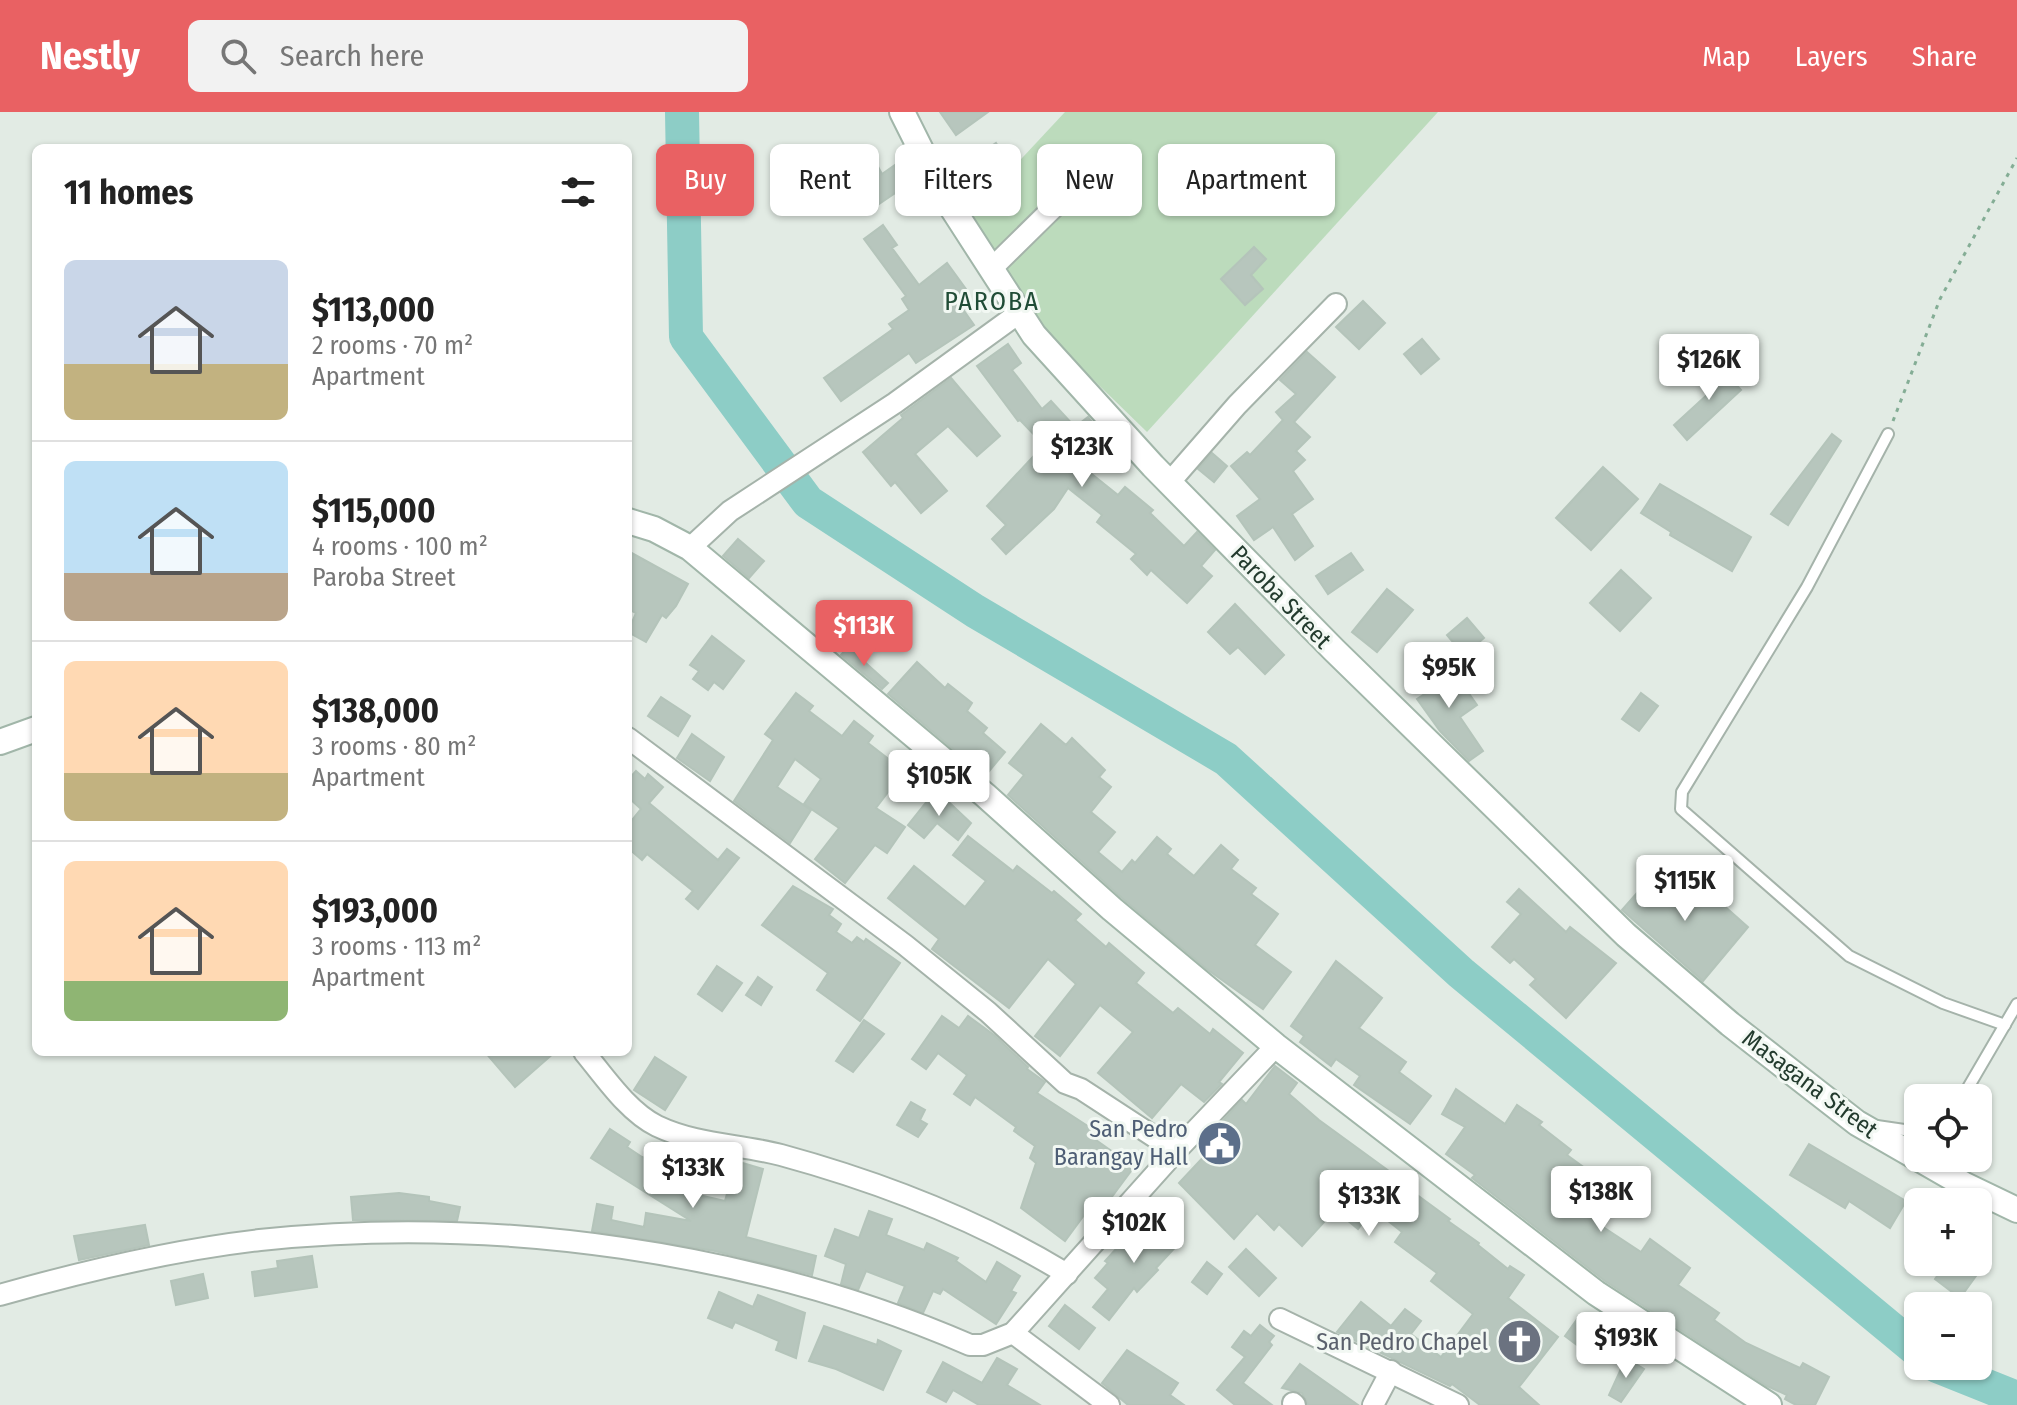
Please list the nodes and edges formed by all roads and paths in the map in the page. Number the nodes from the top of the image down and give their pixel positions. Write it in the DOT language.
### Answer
graph roads {
  1 [pos="902,112"];
  2 [pos="2017,158"];
  3 [pos="1045,216"];
  4 [pos="991,269"];
  5 [pos="1336,304"];
  6 [pos="1019,313"];
  7 [pos="1888,434"];
  8 [pos="1169,483"];
  9 [pos="632,522"];
  10 [pos="690,548"];
  11 [pos="32,730"];
  12 [pos="632,741"];
  13 [pos="0,742"];
  14 [pos="2017,1004"];
  15 [pos="1730,1024"];
  16 [pos="2005,1025"];
  17 [pos="1276,1046"];
  18 [pos="587,1056"];
  19 [pos="1970,1084"];
  20 [pos="1857,1123"];
  21 [pos="1904,1130"];
  22 [pos="1176,1151"];
  23 [pos="2017,1210"];
  24 [pos="1067,1274"];
  25 [pos="0,1295"];
  26 [pos="1280,1319"];
  27 [pos="1013,1333"];
  28 [pos="1391,1371"];
  29 [pos="1109,1405"];
  30 [pos="1373,1405"];
  31 [pos="1458,1405"];
  32 [pos="1769,1405"];
  1 -- 4 [label="street, Paroba Street"];
  2 -- 7 [label="path"];
  3 -- 4 [label="street"];
  4 -- 6 [label="street, Paroba Street"];
  5 -- 8 [label="street"];
  6 -- 8 [label="street, Paroba Street"];
  6 -- 10 [label="street"];
  7 -- 16 [label="lane"];
  8 -- 15 [label="street, Paroba Street"];
  9 -- 10 [label="street"];
  10 -- 17 [label="street"];
  11 -- 13 [label="street"];
  12 -- 22 [label="street"];
  14 -- 16 [label="lane"];
  15 -- 20 [label="street, Masagana Street"];
  16 -- 19 [label="lane"];
  17 -- 22 [label="street"];
  17 -- 32 [label="street"];
  18 -- 24 [label="street"];
  20 -- 21 [label="lane"];
  20 -- 23 [label="street, Masagana Street"];
  22 -- 24 [label="street"];
  24 -- 27 [label="street"];
  25 -- 27 [label="street"];
  26 -- 28 [label="street"];
  27 -- 29 [label="street"];
  28 -- 30 [label="street"];
  28 -- 31 [label="street"];
}
